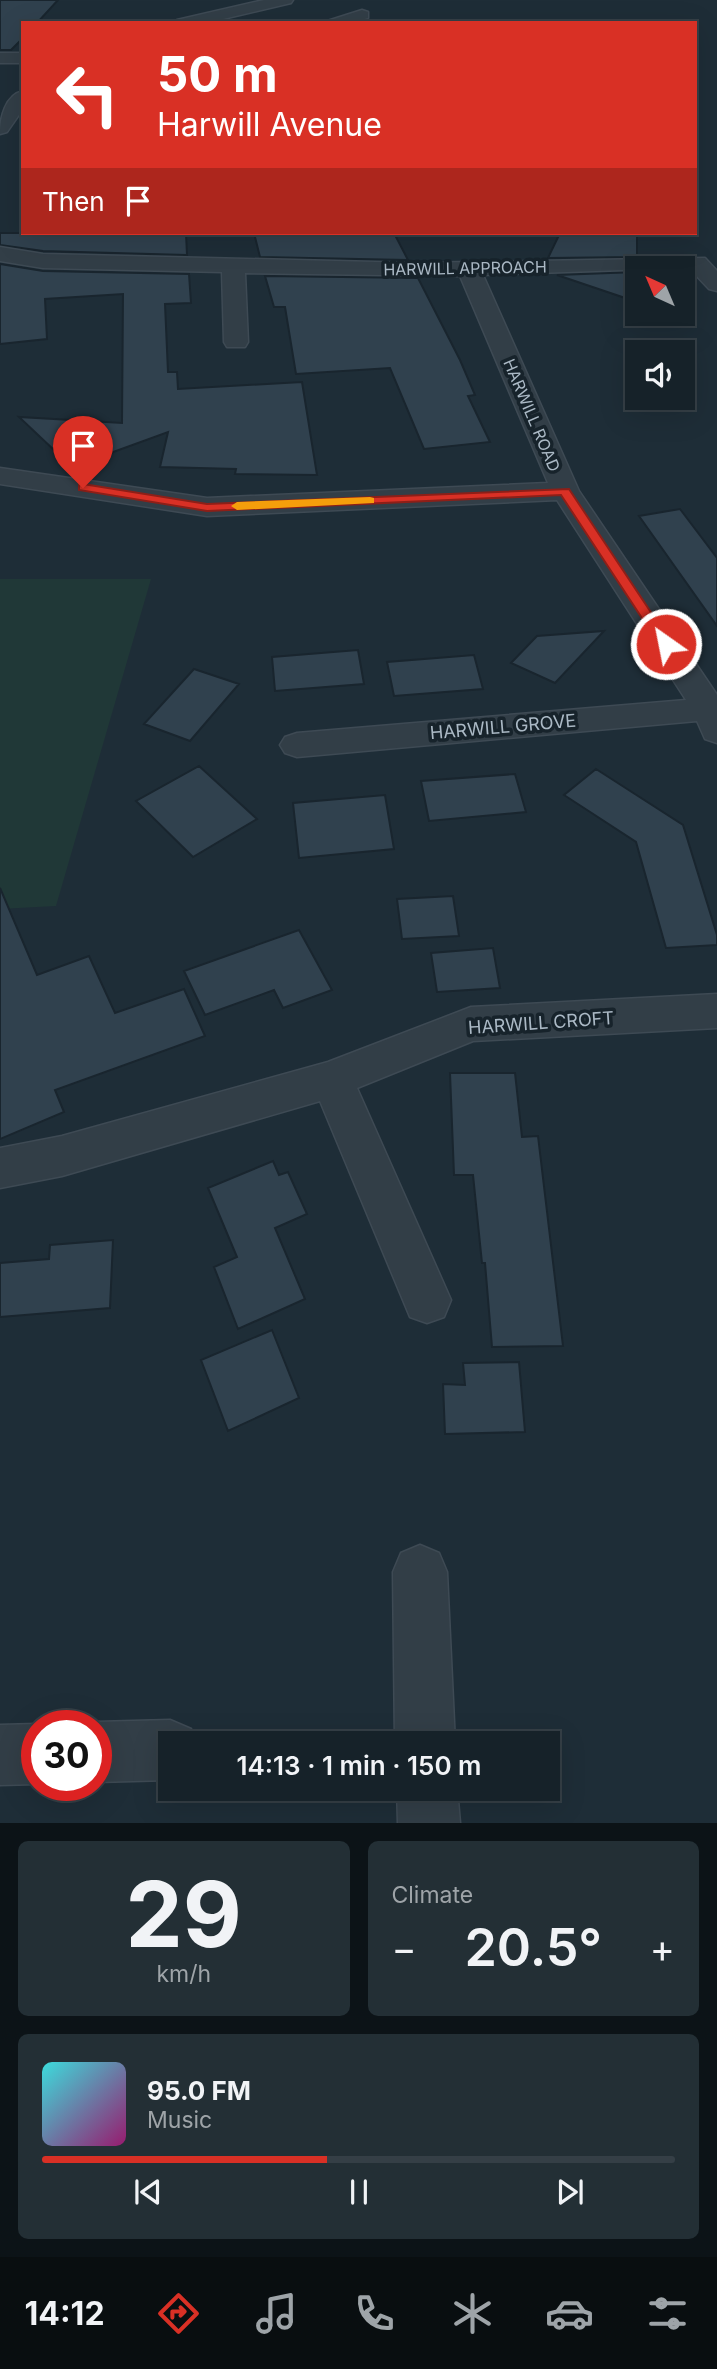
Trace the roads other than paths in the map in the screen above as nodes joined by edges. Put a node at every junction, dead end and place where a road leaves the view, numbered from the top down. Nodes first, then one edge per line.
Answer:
1 (285, 0) edge
2 (219, 14) junction
3 (362, 15) dead end
4 (191, 21) edge
5 (235, 21) edge
6 (337, 21) edge
7 (0, 58) edge
8 (21, 58) edge
9 (21, 99) edge
10 (0, 128) edge
11 (0, 254) edge
12 (233, 265) junction
13 (468, 270) junction
14 (717, 284) edge
15 (236, 342) dead end
16 (0, 476) edge
17 (565, 491) junction
18 (713, 720) edge
19 (297, 745) dead end
20 (717, 1011) edge
21 (332, 1079) junction
22 (0, 1168) edge
23 (427, 1300) dead end
24 (420, 1572) dead end
25 (425, 1731) edge
26 (158, 1750) edge
27 (112, 1752) edge
28 (21, 1754) edge
29 (0, 1755) edge
30 (428, 1801) edge
31 (429, 1823) edge

1 - 2 street
2 - 4 street
2 - 5 street
3 - 6 street
7 - 8 street
9 - 10 street
11 - 12 street, HARWILL APPROACH
12 - 13 street, HARWILL APPROACH
12 - 15 street
13 - 14 street, HARWILL APPROACH
13 - 17 street, HARWILL ROAD
16 - 17 street
17 - 18 street, HARWILL ROAD
18 - 19 street, HARWILL GROVE
20 - 21 street, HARWILL CROFT
21 - 22 street, HARWILL CROFT
21 - 23 street
24 - 25 street
26 - 27 street
28 - 29 street
30 - 31 street

